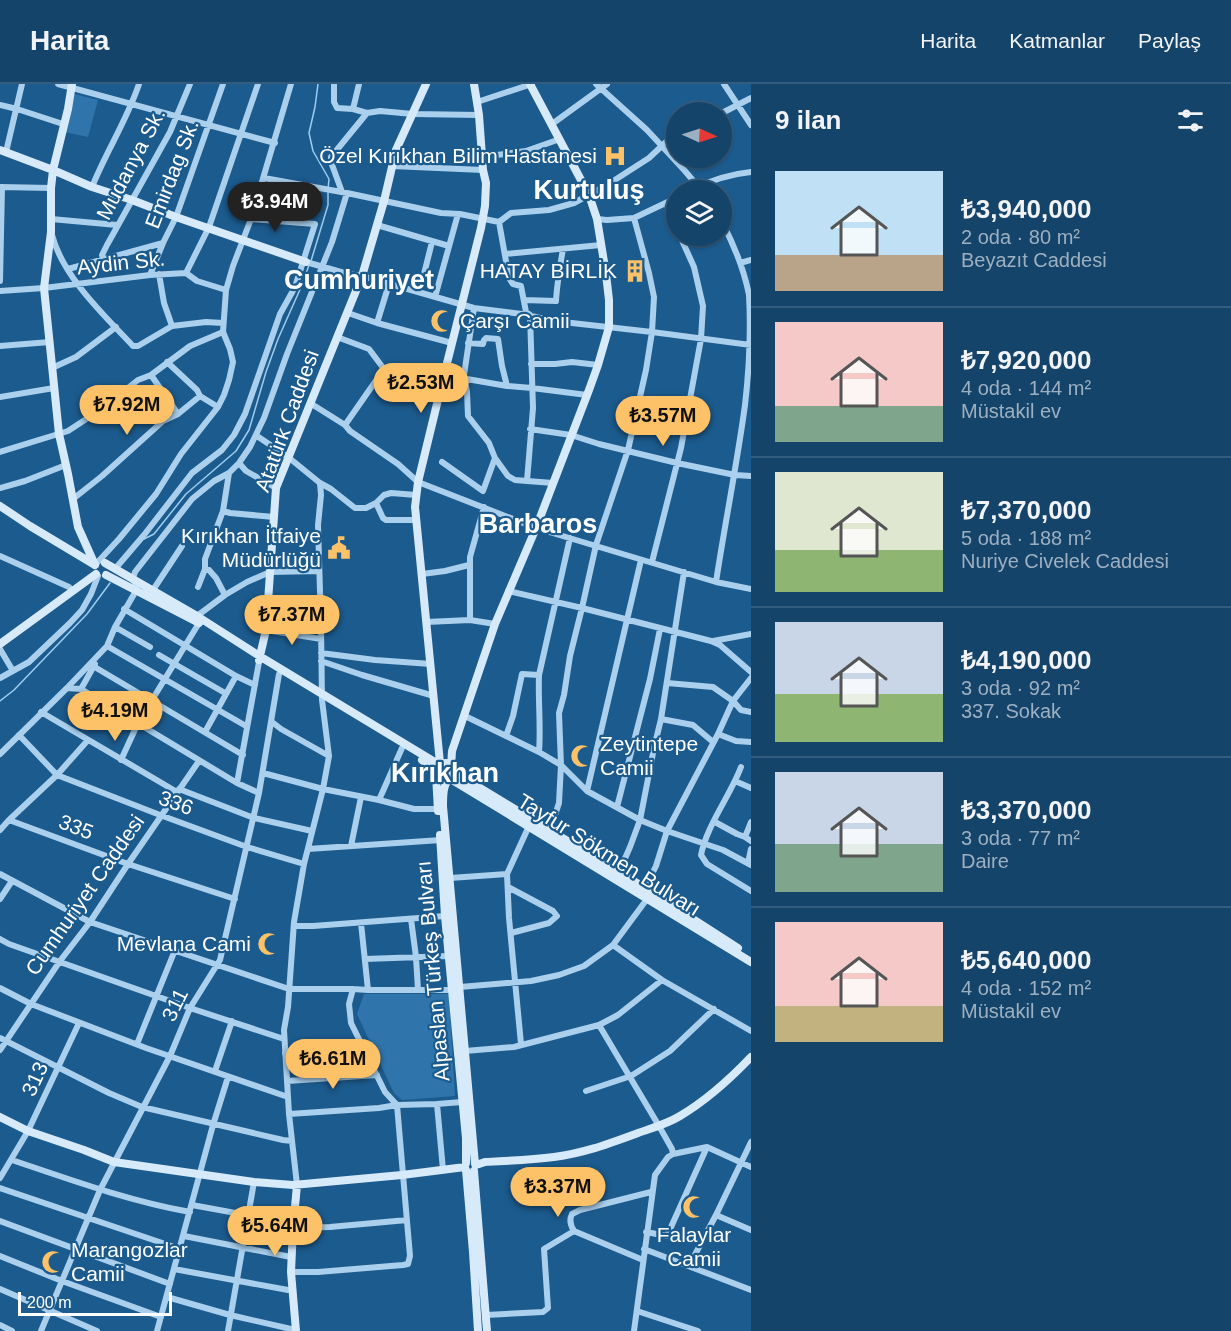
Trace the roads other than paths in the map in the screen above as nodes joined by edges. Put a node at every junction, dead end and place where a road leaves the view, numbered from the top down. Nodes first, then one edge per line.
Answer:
1 (22, 84) edge
2 (58, 84) edge
3 (139, 84) edge
4 (190, 84) edge
5 (223, 84) edge
6 (258, 84) edge
7 (291, 84) edge
8 (334, 84) edge
9 (359, 84) edge
10 (426, 84) edge
11 (474, 84) edge
12 (531, 84) edge
13 (724, 84) edge
14 (72, 86) edge
15 (601, 86) edge
16 (751, 98) edge
17 (477, 102) junction
18 (0, 105) edge
19 (132, 105) junction
20 (737, 106) junction
21 (732, 108) edge
22 (17, 109) junction
23 (353, 109) junction
24 (367, 112) junction
25 (413, 114) junction
26 (479, 115) junction
27 (177, 116) junction
28 (63, 124) junction
29 (552, 124) junction
30 (209, 125) junction
31 (751, 125) edge
32 (241, 134) junction
33 (560, 139) junction
34 (666, 142) edge
35 (275, 143) junction
36 (661, 146) junction
37 (3, 151) edge
38 (482, 157) junction
39 (392, 166) junction
40 (53, 170) junction
41 (483, 170) junction
42 (751, 172) edge
43 (264, 178) junction
44 (691, 180) edge
45 (720, 180) edge
46 (1, 187) edge
47 (92, 187) junction
48 (51, 188) junction
49 (342, 192) junction
50 (589, 195) junction
51 (132, 200) junction
52 (384, 201) junction
53 (666, 203) edge
54 (458, 214) junction
55 (176, 217) junction
56 (634, 218) junction
57 (51, 219) junction
58 (251, 219) junction
59 (483, 219) junction
60 (597, 219) junction
61 (499, 222) junction
62 (117, 225) junction
63 (377, 225) junction
64 (208, 227) junction
65 (51, 232) junction
66 (243, 239) junction
67 (432, 242) junction
68 (163, 243) junction
69 (601, 245) junction
70 (732, 245) edge
71 (449, 246) junction
72 (685, 246) edge
73 (563, 249) junction
74 (505, 254) junction
75 (103, 260) junction
76 (751, 260) edge
77 (308, 262) junction
78 (740, 263) junction
79 (322, 266) junction
80 (68, 269) junction
81 (186, 273) junction
82 (159, 274) junction
83 (150, 275) junction
84 (362, 276) junction
85 (423, 278) dead end
86 (0, 281) edge
87 (78, 284) junction
88 (389, 284) junction
89 (44, 288) junction
90 (226, 290) junction
91 (0, 291) edge
92 (435, 297) junction
93 (524, 300) junction
94 (462, 305) junction
95 (474, 308) junction
96 (348, 313) junction
97 (530, 315) junction
98 (223, 323) junction
99 (377, 323) junction
100 (172, 326) junction
101 (116, 327) junction
102 (609, 327) junction
103 (223, 332) junction
104 (652, 332) junction
105 (338, 337) junction
106 (701, 339) junction
107 (50, 342) junction
108 (452, 343) junction
109 (468, 344) junction
110 (751, 345) edge
111 (0, 346) edge
112 (167, 362) junction
113 (531, 364) junction
114 (598, 365) junction
115 (52, 368) junction
116 (384, 369) junction
117 (151, 375) junction
118 (444, 375) junction
119 (465, 379) junction
120 (507, 386) junction
121 (54, 388) junction
122 (532, 388) junction
123 (587, 395) junction
124 (200, 396) junction
125 (0, 397) edge
126 (439, 397) junction
127 (310, 403) junction
128 (218, 407) junction
129 (178, 414) junction
130 (345, 425) junction
131 (530, 429) junction
132 (59, 434) junction
133 (571, 435) junction
134 (256, 436) junction
135 (628, 450) junction
136 (0, 452) edge
137 (288, 457) junction
138 (495, 458) junction
139 (442, 462) dead end
140 (239, 463) junction
141 (677, 463) junction
142 (66, 465) junction
143 (229, 473) junction
144 (735, 475) junction
145 (751, 476) edge
146 (527, 481) junction
147 (418, 482) junction
148 (320, 483) junction
149 (552, 483) junction
150 (0, 488) edge
151 (276, 488) junction
152 (483, 491) junction
153 (416, 495) junction
154 (73, 499) junction
155 (376, 503) junction
156 (0, 506) edge
157 (481, 506) junction
158 (223, 511) junction
159 (0, 513) edge
160 (274, 517) junction
161 (416, 520) junction
162 (536, 528) junction
163 (570, 538) junction
164 (596, 545) junction
165 (182, 546) dead end
166 (0, 556) edge
167 (641, 560) junction
168 (652, 562) junction
169 (469, 565) junction
170 (115, 568) junction
171 (205, 569) junction
172 (98, 570) junction
173 (320, 571) junction
174 (270, 572) junction
175 (684, 572) junction
176 (422, 574) junction
177 (133, 578) junction
178 (716, 582) junction
179 (69, 587) junction
180 (198, 587) dead end
181 (137, 589) junction
182 (751, 589) edge
183 (153, 590) junction
184 (508, 591) junction
185 (225, 595) junction
186 (555, 602) junction
187 (582, 608) junction
188 (124, 609) junction
189 (198, 619) junction
190 (470, 620) junction
191 (626, 620) junction
192 (426, 622) junction
193 (495, 624) junction
194 (115, 627) junction
195 (660, 629) junction
196 (266, 630) junction
197 (674, 631) junction
198 (751, 634) edge
199 (0, 638) edge
200 (321, 639) junction
201 (711, 641) junction
202 (0, 644) edge
203 (184, 645) junction
204 (107, 646) junction
205 (150, 647) dead end
206 (0, 649) edge
207 (321, 653) junction
208 (159, 655) dead end
209 (260, 660) junction
210 (321, 661) junction
211 (174, 663) junction
212 (431, 664) junction
213 (93, 666) junction
214 (13, 671) junction
215 (751, 672) edge
216 (279, 674) junction
217 (539, 675) junction
218 (236, 676) junction
219 (0, 678) edge
220 (164, 678) junction
221 (751, 678) edge
222 (667, 683) junction
223 (255, 685) junction
224 (67, 688) junction
225 (81, 690) junction
226 (225, 693) junction
227 (434, 696) junction
228 (322, 697) junction
229 (151, 699) junction
230 (733, 701) junction
231 (218, 709) junction
232 (41, 712) junction
233 (751, 712) edge
234 (465, 716) junction
235 (662, 719) junction
236 (272, 722) junction
237 (138, 723) junction
238 (246, 726) junction
239 (205, 732) junction
240 (718, 734) junction
241 (19, 735) junction
242 (506, 736) junction
243 (88, 740) junction
244 (713, 742) junction
245 (751, 742) edge
246 (438, 744) junction
247 (402, 748) junction
248 (539, 752) junction
249 (0, 754) edge
250 (243, 755) junction
251 (424, 755) junction
252 (329, 756) junction
253 (121, 760) junction
254 (199, 761) junction
255 (561, 765) junction
256 (741, 767) dead end
257 (438, 768) junction
258 (263, 773) junction
259 (450, 773) junction
260 (57, 775) junction
261 (735, 781) junction
262 (237, 783) junction
263 (751, 788) edge
264 (323, 789) junction
265 (178, 791) junction
266 (587, 791) junction
267 (260, 793) junction
268 (361, 797) junction
269 (379, 800) junction
270 (617, 807) junction
271 (438, 808) junction
272 (160, 815) junction
273 (254, 818) junction
274 (9, 820) junction
275 (640, 820) junction
276 (715, 822) junction
277 (751, 822) edge
278 (529, 826) junction
279 (0, 830) edge
280 (550, 830) junction
281 (312, 831) junction
282 (668, 831) junction
283 (748, 839) edge
284 (441, 840) junction
285 (704, 844) junction
286 (351, 846) junction
287 (247, 847) junction
288 (308, 849) junction
289 (751, 849) edge
290 (128, 864) junction
291 (304, 864) junction
292 (750, 864) edge
293 (618, 872) junction
294 (0, 874) edge
295 (507, 874) junction
296 (450, 878) junction
297 (12, 881) junction
298 (508, 887) junction
299 (645, 888) junction
300 (751, 891) edge
301 (0, 899) edge
302 (235, 899) junction
303 (647, 899) junction
304 (445, 916) junction
305 (411, 919) junction
306 (90, 922) junction
307 (361, 923) junction
308 (294, 926) junction
309 (511, 933) junction
310 (0, 939) edge
311 (613, 945) junction
312 (175, 950) junction
313 (449, 956) junction
314 (751, 956) edge
315 (416, 957) junction
316 (365, 959) junction
317 (60, 961) junction
318 (751, 962) edge
319 (216, 966) junction
320 (662, 980) junction
321 (515, 983) junction
322 (0, 988) edge
323 (456, 988) junction
324 (289, 989) junction
325 (353, 989) junction
326 (368, 990) junction
327 (418, 990) junction
328 (157, 996) junction
329 (31, 1004) junction
330 (190, 1008) junction
331 (714, 1009) junction
332 (232, 1021) junction
333 (79, 1023) junction
334 (598, 1025) junction
335 (751, 1031) edge
336 (3, 1039) edge
337 (284, 1039) junction
338 (136, 1044) junction
339 (521, 1044) junction
340 (363, 1047) junction
341 (0, 1050) edge
342 (465, 1050) junction
343 (285, 1053) junction
344 (170, 1056) junction
345 (751, 1057) edge
346 (58, 1068) junction
347 (215, 1071) junction
348 (377, 1075) junction
349 (631, 1076) junction
350 (228, 1077) junction
351 (287, 1081) junction
352 (586, 1091) dead end
353 (288, 1097) junction
354 (462, 1102) junction
355 (438, 1104) junction
356 (397, 1105) junction
357 (142, 1107) junction
358 (289, 1114) junction
359 (0, 1117) edge
360 (213, 1125) junction
361 (659, 1126) junction
362 (28, 1131) junction
363 (292, 1141) junction
364 (751, 1142) edge
365 (707, 1147) junction
366 (673, 1154) junction
367 (12, 1160) junction
368 (114, 1162) junction
369 (741, 1163) junction
370 (470, 1167) junction
371 (751, 1167) edge
372 (443, 1170) junction
373 (201, 1175) junction
374 (402, 1175) junction
375 (0, 1178) edge
376 (254, 1182) junction
377 (295, 1185) junction
378 (0, 1188) edge
379 (100, 1190) junction
380 (651, 1192) junction
381 (191, 1209) junction
382 (716, 1215) junction
383 (248, 1216) junction
384 (88, 1218) junction
385 (407, 1220) junction
386 (0, 1221) edge
387 (291, 1226) junction
388 (751, 1230) edge
389 (574, 1231) junction
390 (646, 1232) junction
391 (183, 1236) junction
392 (242, 1248) junction
393 (76, 1249) junction
394 (180, 1249) junction
395 (644, 1249) junction
396 (0, 1256) edge
397 (290, 1257) junction
398 (643, 1260) junction
399 (689, 1266) junction
400 (174, 1269) junction
401 (291, 1272) junction
402 (62, 1281) junction
403 (236, 1282) junction
404 (170, 1284) junction
405 (0, 1289) edge
406 (288, 1290) junction
407 (751, 1290) edge
408 (167, 1297) junction
409 (50, 1311) junction
410 (636, 1311) junction
411 (486, 1315) junction
412 (230, 1316) junction
413 (161, 1317) junction
414 (0, 1326) edge
415 (293, 1330) edge
416 (12, 1331) edge
417 (41, 1331) edge
418 (97, 1331) edge
419 (157, 1331) edge
420 (228, 1331) edge
421 (478, 1331) edge
422 (487, 1331) edge
423 (634, 1331) edge
424 (699, 1331) edge

1 - 22 street
2 - 14 street
3 - 19 street
4 - 27 street, Mudanya Sk.
5 - 30 street, Emirdag Sk.
6 - 32 street, Aydin Sk.
7 - 35 street
8 - 23 street
9 - 23 street
10 - 25 street, Atatürk Caddesi
11 - 17 street, Alpaslan Türkeş Bulvarı
12 - 17 street
12 - 29 street, Alpaslan Türkeş Bulvarı
13 - 20 street
14 - 19 street
14 - 28 street
15 - 29 street
15 - 36 street
16 - 20 street
17 - 26 street, Alpaslan Türkeş Bulvarı
18 - 22 street
19 - 27 street
19 - 47 street
20 - 21 street
20 - 31 street
22 - 28 street
22 - 37 street
23 - 24 street
24 - 25 street
24 - 49 street
25 - 26 street
25 - 39 street, Atatürk Caddesi
26 - 38 street, Alpaslan Türkeş Bulvarı
27 - 30 street
27 - 51 street, Mudanya Sk.
28 - 40 street
29 - 33 street, Alpaslan Türkeş Bulvarı
30 - 32 street
30 - 55 street, Emirdag Sk.
32 - 35 street
32 - 64 street, Aydin Sk.
33 - 38 street
33 - 50 street, Alpaslan Türkeş Bulvarı
34 - 36 street
35 - 43 street
36 - 44 street
36 - 50 street
37 - 40 street
38 - 41 street, Alpaslan Türkeş Bulvarı
39 - 41 street
39 - 52 street, Atatürk Caddesi
40 - 47 street
40 - 48 street
41 - 59 street, Alpaslan Türkeş Bulvarı
42 - 45 street
43 - 49 street
43 - 58 street
46 - 48 street
46 - 86 street
47 - 51 street
48 - 57 street
49 - 52 street
49 - 79 street
50 - 60 street, Alpaslan Türkeş Bulvarı
50 - 61 street
51 - 55 street
51 - 62 street, Mudanya Sk.
52 - 54 street
52 - 63 street, Atatürk Caddesi
53 - 56 street
54 - 59 street
54 - 71 street
55 - 64 street
55 - 68 street, Emirdag Sk.
56 - 60 street
56 - 104 street
57 - 62 street
57 - 65 street
58 - 66 street
58 - 77 street
59 - 61 street
59 - 94 street, Alpaslan Türkeş Bulvarı
60 - 69 street, Alpaslan Türkeş Bulvarı
61 - 74 street
62 - 75 street, Mudanya Sk.
63 - 67 street
63 - 84 street, Atatürk Caddesi
64 - 66 street
64 - 81 street, Aydin Sk.
65 - 80 street
65 - 89 street
66 - 77 street
66 - 90 street
67 - 71 street
67 - 85 street
68 - 75 street
68 - 83 street, Emirdag Sk.
69 - 73 street
69 - 102 street, Alpaslan Türkeş Bulvarı
70 - 78 street
71 - 92 street
72 - 106 street
73 - 74 street
73 - 93 street
74 - 93 street
75 - 80 street
76 - 78 street
77 - 79 street
77 - 170 street
78 - 110 street
79 - 84 street
79 - 134 street
80 - 87 street
81 - 82 street, Aydin Sk.
81 - 90 street
82 - 83 street, Aydin Sk.
82 - 100 street
83 - 87 street, Aydin Sk.
84 - 88 street
84 - 96 street, Atatürk Caddesi
87 - 89 street, Aydin Sk.
87 - 101 street
88 - 92 street
88 - 99 street
89 - 91 street, Aydin Sk.
89 - 107 street
90 - 98 street
92 - 94 street
93 - 97 street
94 - 95 street
94 - 108 street, Alpaslan Türkeş Bulvarı
95 - 97 street
95 - 109 street
96 - 99 street
96 - 105 street, Atatürk Caddesi
97 - 102 street
97 - 113 street
98 - 100 street
98 - 103 street
99 - 108 street
100 - 101 street
101 - 115 street
102 - 104 street
102 - 114 street, Alpaslan Türkeş Bulvarı
103 - 112 street
103 - 128 street
104 - 106 street
104 - 135 street
105 - 116 street
105 - 127 street, Atatürk Caddesi
106 - 110 street
106 - 141 street
107 - 111 street
107 - 115 street
108 - 118 street, Alpaslan Türkeş Bulvarı
109 - 119 street
109 - 120 street
110 - 144 street
112 - 117 street
112 - 124 street
113 - 114 street
113 - 122 street
114 - 123 street, Alpaslan Türkeş Bulvarı
115 - 121 street
116 - 126 street
116 - 130 street
117 - 129 street
117 - 132 street
118 - 119 street
118 - 126 street, Alpaslan Türkeş Bulvarı
119 - 120 street
119 - 138 street
120 - 122 street
121 - 125 street
121 - 132 street
122 - 123 street
122 - 131 street
123 - 133 street, Alpaslan Türkeş Bulvarı
124 - 128 street
124 - 129 street
126 - 147 street, Alpaslan Türkeş Bulvarı
127 - 130 street
127 - 137 street, Atatürk Caddesi
128 - 172 street
129 - 154 street
130 - 147 street
131 - 133 street
131 - 146 street
132 - 136 street
132 - 142 street
133 - 135 street
133 - 149 street, Alpaslan Türkeş Bulvarı
134 - 137 street
134 - 140 street
135 - 141 street
135 - 164 street
137 - 148 street
137 - 151 street, Atatürk Caddesi
138 - 146 street
138 - 152 street
139 - 152 street
140 - 143 street
140 - 151 street
141 - 144 street
141 - 168 street
142 - 150 street
142 - 154 street
143 - 158 street
143 - 177 street
144 - 145 street
144 - 178 street
146 - 149 street
147 - 153 street, Alpaslan Türkeş Bulvarı
147 - 157 street
148 - 155 street
148 - 173 street
149 - 162 street, Alpaslan Türkeş Bulvarı
151 - 160 street, Atatürk Caddesi
152 - 157 street
153 - 155 street
153 - 161 street, Alpaslan Türkeş Bulvarı
154 - 172 street
155 - 161 street
156 - 172 street
157 - 162 street
157 - 169 street
158 - 160 street
158 - 171 street
159 - 172 street
160 - 174 street, Atatürk Caddesi
161 - 176 street, Alpaslan Türkeş Bulvarı
162 - 163 street
162 - 184 street, Alpaslan Türkeş Bulvarı
163 - 164 street
163 - 186 street
164 - 167 street
164 - 187 street
165 - 183 street
166 - 179 street
167 - 168 street
167 - 191 street
168 - 175 street
169 - 176 street
169 - 190 street
170 - 172 street
170 - 177 street
171 - 180 street
171 - 185 street
172 - 179 street
172 - 181 street
172 - 202 street
172 - 214 street
173 - 174 street
173 - 200 street
174 - 185 street
174 - 196 street, Atatürk Caddesi
175 - 178 street
175 - 197 street
176 - 192 street, Alpaslan Türkeş Bulvarı
177 - 181 street
177 - 183 street
178 - 182 street
179 - 199 street
181 - 188 street
181 - 189 street
183 - 189 street
184 - 186 street
184 - 193 street, Alpaslan Türkeş Bulvarı
185 - 189 street
186 - 187 street
186 - 217 street
187 - 191 street
187 - 255 street
188 - 194 street
188 - 203 street
189 - 203 street
189 - 209 street
190 - 192 street
190 - 193 street
191 - 195 street
191 - 266 street
192 - 212 street, Alpaslan Türkeş Bulvarı
193 - 234 street, Alpaslan Türkeş Bulvarı
194 - 204 street
194 - 205 street
195 - 197 street
195 - 270 street
196 - 200 street
196 - 209 street, Atatürk Caddesi
197 - 201 street
197 - 222 street
198 - 201 street
200 - 207 street
201 - 215 street
203 - 211 street
203 - 218 street
204 - 213 street
204 - 220 street
204 - 224 street
206 - 214 street
207 - 210 street
207 - 212 street
208 - 211 street
209 - 216 street
209 - 223 street, Atatürk Caddesi
209 - 228 street
210 - 227 street
210 - 228 street
211 - 220 street
211 - 226 street
212 - 227 street, Alpaslan Türkeş Bulvarı
213 - 225 street
213 - 229 street
214 - 219 street
216 - 228 street
216 - 236 street, 311
217 - 242 street
217 - 248 street
218 - 223 street
218 - 226 street
220 - 229 street
220 - 231 street
221 - 230 street
222 - 230 street
222 - 235 street
223 - 238 street, Atatürk Caddesi
224 - 225 street
224 - 232 street
225 - 237 street
226 - 231 street
227 - 246 street, Alpaslan Türkeş Bulvarı
228 - 247 street
228 - 251 street
228 - 252 street
229 - 237 street
229 - 239 street
230 - 233 street
230 - 240 street
231 - 238 street
231 - 239 street
232 - 241 street
232 - 243 street
234 - 242 street
234 - 259 street, Alpaslan Türkeş Bulvarı
235 - 244 street
235 - 275 street
236 - 252 street
236 - 258 street, 311
237 - 253 street
237 - 254 street
238 - 250 street, Atatürk Caddesi
239 - 250 street
240 - 244 street
240 - 245 street
241 - 249 street
241 - 260 street, 336
242 - 248 street
243 - 253 street
243 - 260 street
244 - 282 street
246 - 251 street
246 - 257 street, Alpaslan Türkeş Bulvarı
247 - 257 street
247 - 269 street
248 - 255 street
250 - 262 street, Atatürk Caddesi
251 - 257 street
252 - 264 street
253 - 265 street
254 - 262 street
254 - 265 street, Cumhuriyet Caddesi
255 - 266 street
255 - 280 street
256 - 261 street
257 - 259 street
257 - 259 street
257 - 271 street, Alpaslan Türkeş Bulvarı
258 - 264 street
258 - 267 street, 311
259 - 278 street, Tayfur Sökmen Bulvarı
259 - 280 street, Tayfur Sökmen Bulvarı
259 - 296 street, Alpaslan Türkeş Bulvarı
260 - 272 street, 336
260 - 274 street
261 - 263 street
261 - 276 street
262 - 267 street
264 - 268 street
264 - 281 street
265 - 272 street, Cumhuriyet Caddesi
265 - 273 street
266 - 270 street
267 - 273 street, 311
268 - 269 street
268 - 286 street
269 - 271 street
270 - 275 street
271 - 284 street, Alpaslan Türkeş Bulvarı
272 - 287 street, 336
272 - 290 street, Cumhuriyet Caddesi
273 - 281 street
273 - 287 street, 311
274 - 279 street
274 - 290 street, 335
275 - 282 street
275 - 293 street
276 - 283 street
276 - 285 street
277 - 283 street
278 - 295 street
278 - 303 street, Tayfur Sökmen Bulvarı
280 - 293 street, Tayfur Sökmen Bulvarı
281 - 288 street
282 - 285 street
282 - 299 street
284 - 286 street
284 - 304 street, Alpaslan Türkeş Bulvarı
285 - 292 street
285 - 300 street
286 - 288 street
287 - 291 street, 336
287 - 302 street, 311
288 - 291 street
289 - 292 street
290 - 302 street, 335
290 - 306 street, Cumhuriyet Caddesi
291 - 308 street
293 - 299 street, Tayfur Sökmen Bulvarı
294 - 297 street
295 - 296 street
295 - 298 street
296 - 323 street, Alpaslan Türkeş Bulvarı
297 - 301 street
297 - 306 street
298 - 309 street
298 - 309 street
299 - 314 street, Tayfur Sökmen Bulvarı
302 - 319 street, 311
303 - 311 street
303 - 318 street, Tayfur Sökmen Bulvarı
304 - 305 street
304 - 313 street, Alpaslan Türkeş Bulvarı
305 - 307 street
305 - 315 street
306 - 312 street
306 - 317 street, Cumhuriyet Caddesi
307 - 308 street
307 - 316 street
308 - 324 street
309 - 321 street
310 - 317 street
311 - 320 street
311 - 321 street
312 - 319 street
312 - 328 street
313 - 315 street
313 - 323 street, Alpaslan Türkeş Bulvarı
315 - 316 street
315 - 327 street
316 - 326 street
317 - 328 street
317 - 329 street, Cumhuriyet Caddesi
319 - 324 street
319 - 330 street, 311
320 - 331 street
320 - 334 street
321 - 323 street
321 - 339 street
322 - 329 street
323 - 327 street
323 - 342 street, Alpaslan Türkeş Bulvarı
323 - 354 street, Alpaslan Türkeş Bulvarı
324 - 325 street
324 - 337 street
325 - 326 street
325 - 340 street
326 - 327 street
328 - 330 street
328 - 338 street
329 - 333 street
329 - 336 street, Cumhuriyet Caddesi
330 - 332 street
330 - 344 street, 311
331 - 335 street
331 - 349 street
332 - 337 street
332 - 347 street
333 - 338 street
333 - 346 street, 313
334 - 339 street
334 - 349 street
336 - 341 street, Cumhuriyet Caddesi
336 - 346 street
337 - 343 street
338 - 344 street
339 - 342 street
340 - 343 street
340 - 348 street
342 - 370 street, Alpaslan Türkeş Bulvarı
343 - 351 street
344 - 347 street
344 - 357 street, 311
345 - 361 street
346 - 357 street
346 - 362 street, 313
347 - 350 street
348 - 351 street
348 - 356 street
349 - 352 street
349 - 361 street
350 - 353 street
350 - 360 street
351 - 353 street
353 - 358 street
354 - 355 street
354 - 370 street, Alpaslan Türkeş Bulvarı
355 - 356 street
355 - 372 street
356 - 358 street
356 - 374 street
357 - 360 street
357 - 368 street, 311
358 - 363 street
359 - 362 street
360 - 363 street
360 - 373 street
361 - 366 street
361 - 370 street
362 - 367 street, 313
362 - 368 street
363 - 377 street
364 - 369 street
365 - 366 street
365 - 369 street
365 - 390 street
366 - 380 street
367 - 375 street, 313
367 - 379 street
368 - 373 street
368 - 379 street, 311
369 - 371 street
369 - 382 street
370 - 372 street
370 - 411 street, Alpaslan Türkeş Bulvarı
370 - 421 street, Alpaslan Türkeş Bulvarı
372 - 374 street
373 - 376 street
373 - 381 street
374 - 377 street
374 - 385 street
376 - 377 street
376 - 383 street
377 - 387 street
378 - 384 street
379 - 381 street
379 - 384 street, 311
380 - 389 street
380 - 390 street
381 - 383 street
381 - 391 street
382 - 388 street
382 - 399 street
383 - 387 street
383 - 392 street
384 - 393 street, 311
384 - 394 street
385 - 387 street
385 - 401 street
386 - 393 street
387 - 397 street
389 - 398 street
389 - 411 street
390 - 395 street
391 - 392 street
391 - 394 street
392 - 397 street
392 - 403 street
393 - 402 street, 311
393 - 404 street
394 - 400 street
395 - 398 street
395 - 399 street
396 - 402 street
397 - 401 street
397 - 406 street
398 - 410 street
399 - 407 street
400 - 403 street
400 - 404 street
401 - 415 street
402 - 409 street, 311
402 - 413 street
403 - 406 street
403 - 412 street
404 - 408 street
405 - 409 street
406 - 415 street
408 - 412 street
408 - 413 street
409 - 417 street, 311
409 - 418 street
410 - 423 street
410 - 424 street
411 - 422 street, Alpaslan Türkeş Bulvarı
412 - 415 street
412 - 420 street
413 - 419 street
414 - 416 street

